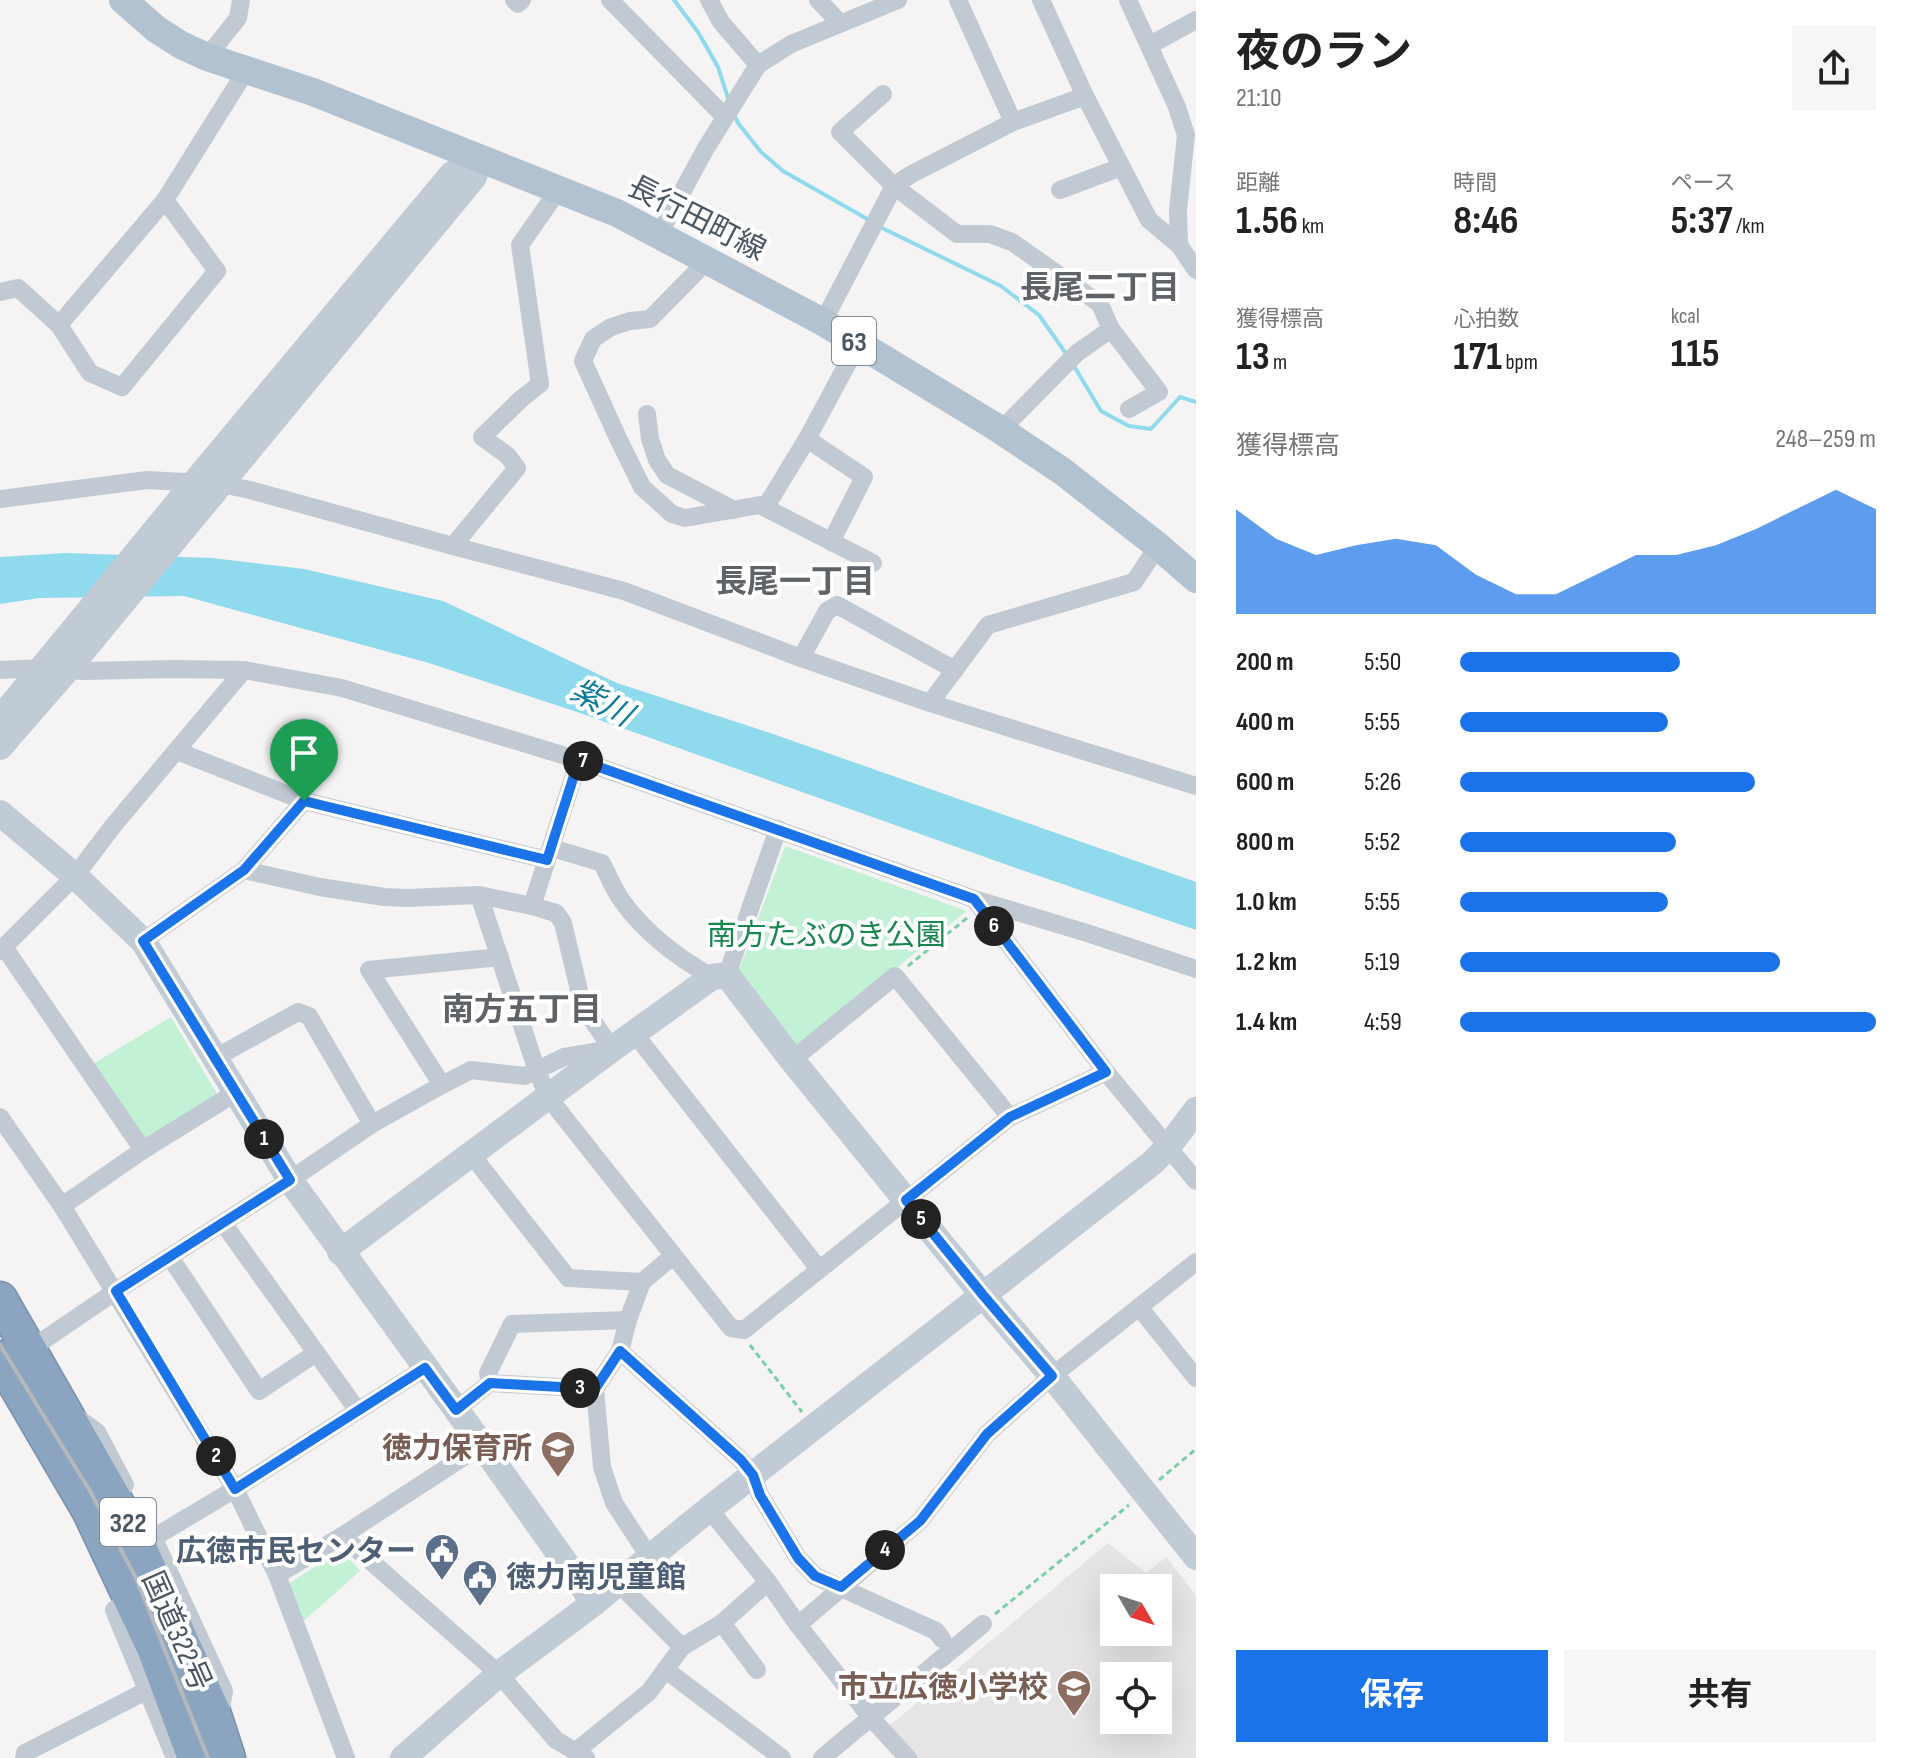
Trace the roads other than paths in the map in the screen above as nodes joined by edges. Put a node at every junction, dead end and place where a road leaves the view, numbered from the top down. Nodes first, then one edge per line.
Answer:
1 (123, 0) edge
2 (241, 0) edge
3 (514, 0) edge
4 (522, 0) edge
5 (610, 0) edge
6 (709, 0) edge
7 (818, 0) edge
8 (898, 0) edge
9 (958, 0) edge
10 (1041, 0) edge
11 (1128, 0) edge
12 (1196, 20) edge
13 (840, 23) junction
14 (1150, 45) junction
15 (207, 57) junction
16 (758, 65) junction
17 (247, 69) junction
18 (883, 94) dead end
19 (1085, 96) junction
20 (725, 117) junction
21 (1013, 122) junction
22 (1191, 140) edge
23 (479, 159) junction
24 (1121, 167) junction
25 (894, 186) junction
26 (559, 189) junction
27 (1060, 190) dead end
28 (165, 200) junction
29 (659, 234) junction
30 (1179, 245) junction
31 (708, 260) junction
32 (1196, 270) edge
33 (0, 292) edge
34 (823, 322) junction
35 (59, 325) junction
36 (1111, 329) junction
37 (858, 344) junction
38 (1129, 409) dead end
39 (647, 414) dead end
40 (1001, 430) junction
41 (807, 439) junction
42 (202, 490) junction
43 (0, 499) edge
44 (765, 508) junction
45 (734, 510) junction
46 (831, 542) junction
47 (453, 546) junction
48 (1158, 546) junction
49 (873, 563) dead end
50 (1194, 572) edge
51 (801, 658) junction
52 (55, 669) junction
53 (0, 670) edge
54 (244, 670) junction
55 (955, 670) junction
56 (930, 703) junction
57 (0, 719) edge
58 (0, 747) edge
59 (177, 751) junction
60 (579, 760) junction
61 (1196, 786) edge
62 (304, 801) junction
63 (0, 813) edge
64 (778, 829) junction
65 (549, 854) junction
66 (244, 870) junction
67 (75, 876) junction
68 (479, 895) junction
69 (977, 903) junction
70 (532, 906) junction
71 (143, 941) junction
72 (2, 949) edge
73 (500, 957) junction
74 (1196, 969) edge
75 (720, 976) junction
76 (634, 1033) junction
77 (612, 1049) junction
78 (215, 1058) junction
79 (792, 1060) junction
80 (537, 1071) junction
81 (1106, 1072) junction
82 (442, 1085) junction
83 (235, 1093) junction
84 (548, 1097) junction
85 (1196, 1110) edge
86 (0, 1117) edge
87 (1010, 1117) junction
88 (372, 1124) junction
89 (1168, 1147) junction
90 (143, 1150) junction
91 (471, 1154) junction
92 (290, 1180) junction
93 (1196, 1181) edge
94 (906, 1200) junction
95 (62, 1206) junction
96 (223, 1223) junction
97 (340, 1252) junction
98 (673, 1256) junction
99 (170, 1257) junction
100 (1196, 1262) edge
101 (819, 1269) junction
102 (642, 1282) junction
103 (116, 1291) junction
104 (983, 1295) junction
105 (0, 1299) edge
106 (1139, 1307) junction
107 (628, 1320) junction
108 (620, 1351) junction
109 (316, 1353) junction
110 (7, 1356) edge
111 (425, 1368) junction
112 (1052, 1376) junction
113 (1196, 1378) edge
114 (490, 1383) junction
115 (595, 1389) junction
116 (456, 1410) junction
117 (358, 1411) junction
118 (65, 1412) junction
119 (482, 1445) junction
120 (753, 1475) junction
121 (235, 1489) junction
122 (709, 1509) junction
123 (342, 1536) junction
124 (153, 1538) junction
125 (1196, 1557) edge
126 (650, 1558) junction
127 (277, 1575) junction
128 (768, 1582) junction
129 (618, 1583) junction
130 (841, 1587) junction
131 (131, 1599) junction
132 (594, 1603) junction
133 (722, 1623) junction
134 (983, 1624) road end
135 (798, 1625) junction
136 (942, 1639) dead end
137 (682, 1647) junction
138 (666, 1670) junction
139 (757, 1670) dead end
140 (499, 1674) junction
141 (148, 1690) junction
142 (213, 1712) junction
143 (871, 1718) junction
144 (581, 1755) edge
145 (24, 1758) edge
146 (175, 1758) edge
147 (195, 1758) edge
148 (228, 1758) edge
149 (346, 1758) edge
150 (403, 1758) edge
151 (782, 1758) edge
152 (822, 1758) edge
153 (908, 1758) edge

1 - 15 main road, 長行田町線 / 63
2 - 15 street
3 - 4 street
5 - 20 street
6 - 16 street
7 - 13 street
8 - 13 street
9 - 21 street
10 - 19 street
11 - 14 street
12 - 14 street
13 - 16 street
14 - 22 street
15 - 17 main road, 長行田町線 / 63
16 - 20 street
17 - 23 main road, 長行田町線 / 63
17 - 28 street
18 - 25 street
19 - 21 street
19 - 24 street
20 - 29 street
21 - 25 street
22 - 30 street
23 - 26 main road, 長行田町線 / 63
23 - 42 street
24 - 27 street
24 - 30 street
25 - 34 street
25 - 36 street
26 - 29 main road, 長行田町線 / 63
26 - 47 street
28 - 35 street
28 - 35 street
29 - 31 main road, 長行田町線 / 63
30 - 32 street
31 - 34 main road, 長行田町線 / 63
31 - 45 street
33 - 35 street
34 - 37 main road, 長行田町線 / 63
36 - 38 street
36 - 40 street
37 - 40 main road, 長行田町線 / 63
37 - 41 street
39 - 45 street
40 - 48 main road, 長行田町線 / 63
41 - 44 street
41 - 46 street
42 - 43 street
42 - 47 street
42 - 52 street
44 - 45 street
44 - 46 street
46 - 49 street
47 - 51 street
48 - 50 main road, 長行田町線 / 63
48 - 55 street
51 - 55 street
51 - 56 street
52 - 53 street
52 - 54 street
52 - 57 street
52 - 58 street
54 - 59 street
54 - 60 street
55 - 56 street
56 - 61 street
59 - 62 street
59 - 67 street
60 - 64 street
60 - 65 street
62 - 65 street
62 - 66 street
63 - 67 street
64 - 69 street
64 - 75 street
65 - 70 street
65 - 75 street
66 - 68 street
66 - 71 street
67 - 71 street
67 - 72 street
68 - 70 street
68 - 73 street
69 - 74 street
69 - 81 street
70 - 77 street
71 - 78 street
72 - 90 street
73 - 80 street
73 - 82 street
75 - 76 street
75 - 79 street
76 - 77 street
76 - 101 street
77 - 80 street
77 - 84 street
78 - 83 street
78 - 88 street
79 - 87 street
79 - 94 street
80 - 82 street
80 - 84 street
81 - 87 street
81 - 89 street
82 - 88 street
83 - 90 street
83 - 92 street
84 - 91 street
84 - 98 street
85 - 89 street
86 - 95 street
87 - 94 street
88 - 92 street
89 - 93 street
89 - 104 street
90 - 95 street
91 - 97 street
91 - 102 street
92 - 96 street
92 - 97 street
94 - 101 street
94 - 104 street
95 - 103 street
96 - 99 street
96 - 109 street
97 - 111 street
98 - 101 street
98 - 102 street
99 - 103 street
99 - 109 street
100 - 106 street
102 - 107 street
103 - 110 street
103 - 121 street
104 - 112 street
104 - 120 street
105 - 110 highway, 国道322号 / 322
106 - 112 street
106 - 113 street
107 - 108 street
107 - 114 street
108 - 115 street
108 - 120 street
109 - 117 street
110 - 118 highway, 国道322号 / 322
110 - 131 highway, 国道322号 / 322
111 - 116 street
111 - 117 street
112 - 125 street
112 - 130 street
114 - 115 street
114 - 116 street
115 - 126 street
116 - 119 street
117 - 121 street
118 - 124 street
118 - 142 highway, 国道322号 / 322
119 - 123 street
119 - 132 street
120 - 122 street
120 - 130 street
121 - 124 street
121 - 127 street
122 - 126 street
122 - 128 street
123 - 127 street
123 - 140 street
124 - 142 street
126 - 129 street
127 - 149 street
128 - 133 street
128 - 135 street
129 - 132 street
129 - 137 street
130 - 135 street
130 - 136 street
131 - 141 street
131 - 147 highway, 国道322号 / 322
132 - 140 street
133 - 137 street
133 - 139 street
134 - 143 street
135 - 143 street
137 - 138 street
138 - 144 street
138 - 151 street
140 - 144 street
140 - 150 street
141 - 145 street
141 - 146 street
142 - 148 highway, 国道322号 / 322
143 - 152 street
143 - 153 street

